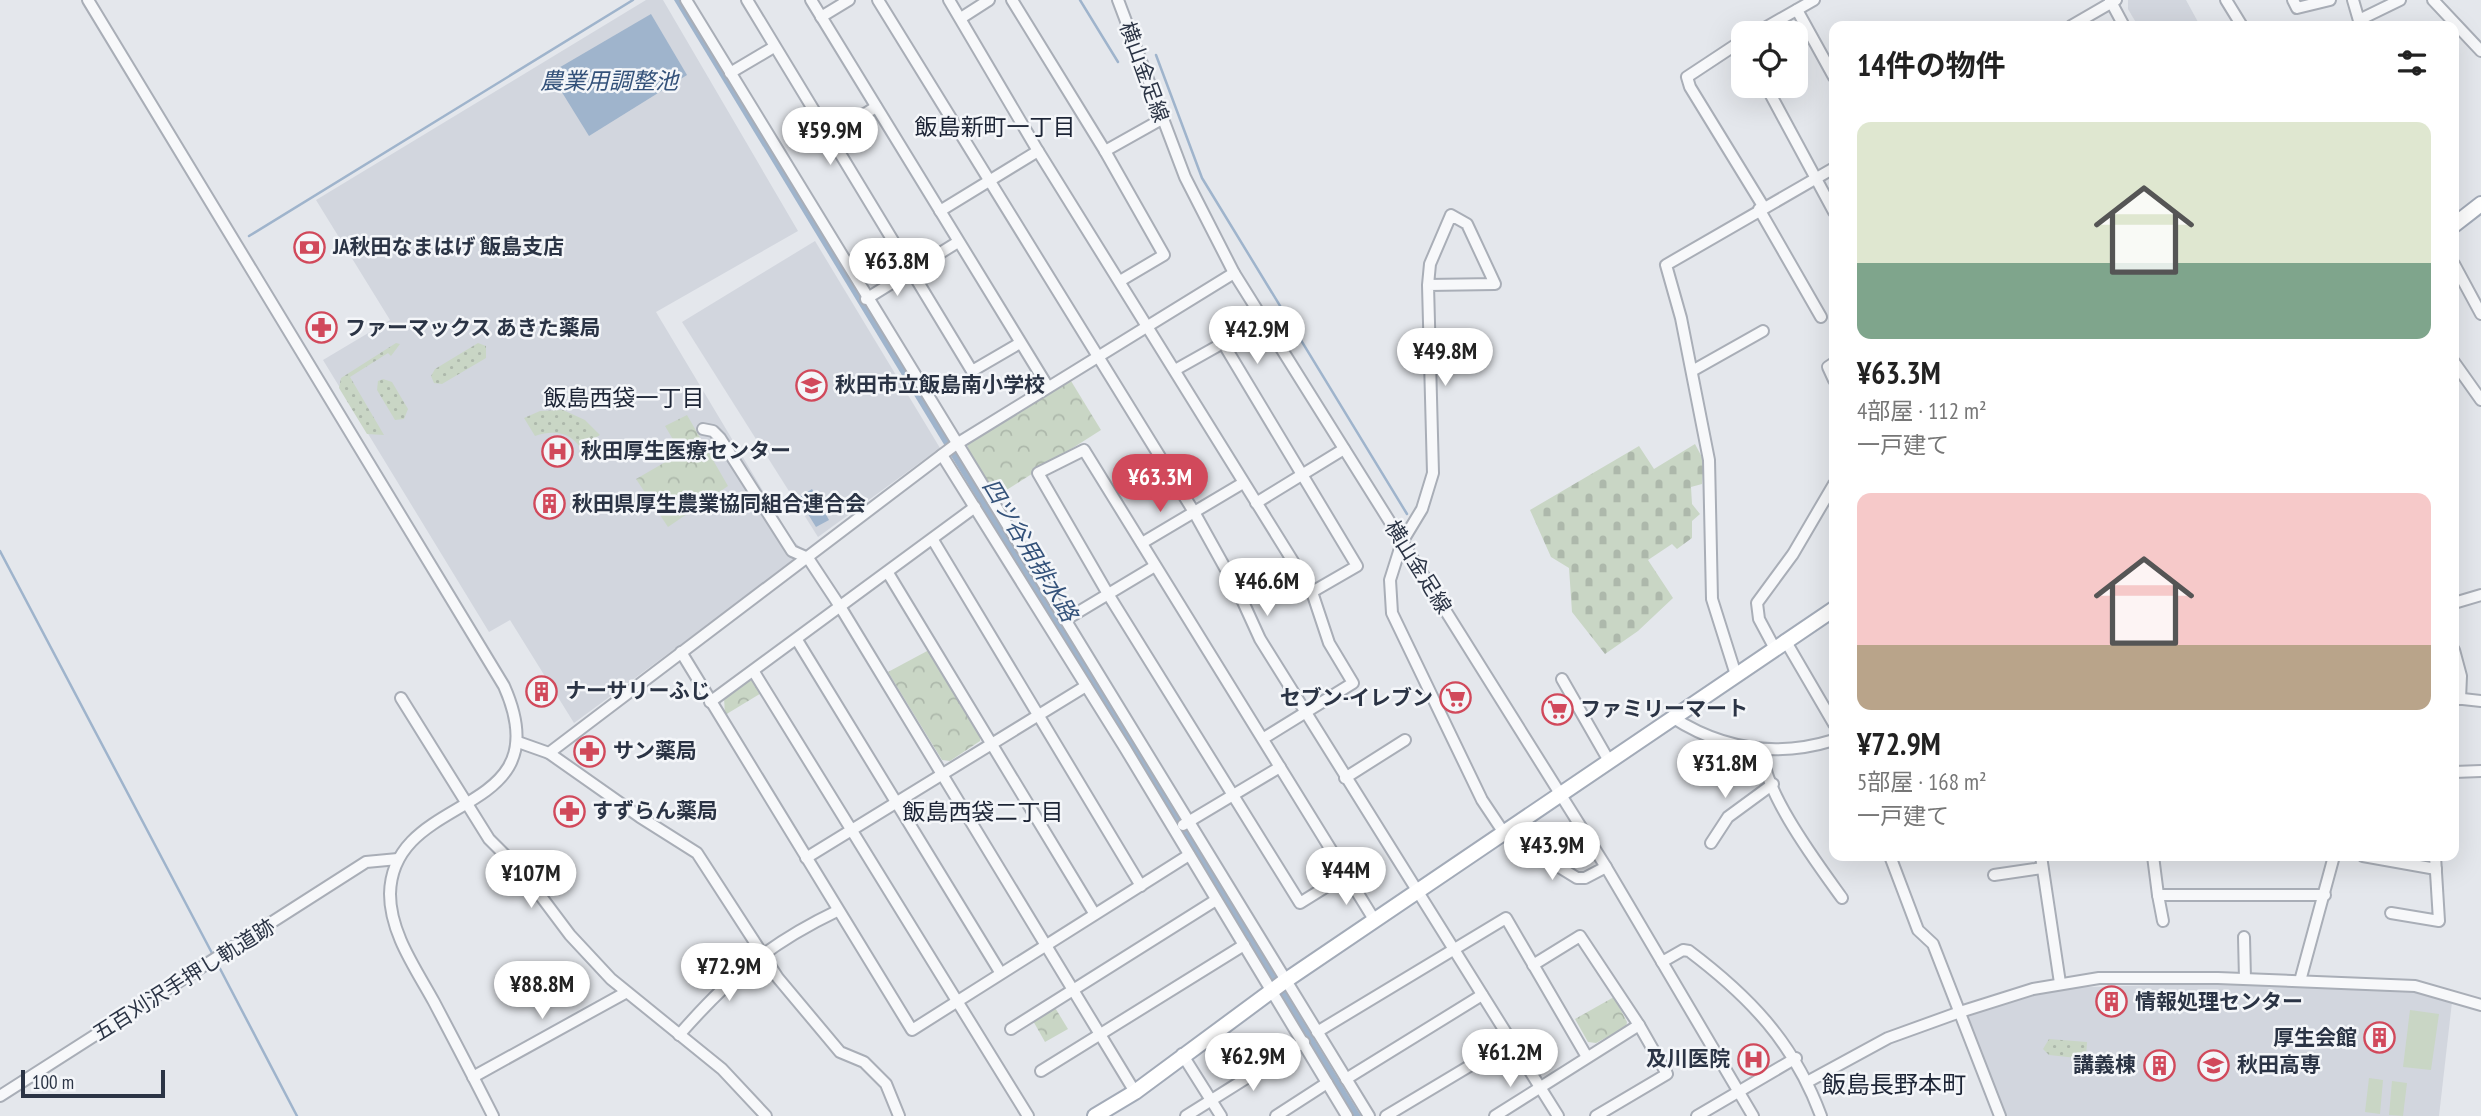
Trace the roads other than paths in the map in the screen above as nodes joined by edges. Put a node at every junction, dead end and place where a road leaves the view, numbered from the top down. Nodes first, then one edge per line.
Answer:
1 (88, 0) edge
2 (686, 0) edge
3 (747, 0) edge
4 (811, 0) edge
5 (849, 0) edge
6 (878, 0) edge
7 (949, 0) edge
8 (989, 0) edge
9 (1012, 0) edge
10 (1118, 0) edge
11 (1814, 0) edge
12 (2226, 0) edge
13 (2292, 0) edge
14 (2330, 0) edge
15 (2353, 0) edge
16 (2400, 0) edge
17 (2433, 0) edge
18 (2112, 1) edge
19 (1797, 10) junction
20 (821, 17) junction
21 (961, 18) junction
22 (1777, 21) edge
23 (2079, 21) edge
24 (2122, 21) edge
25 (2239, 21) edge
26 (2359, 21) edge
27 (2363, 21) edge
28 (2453, 21) edge
29 (2459, 28) edge
30 (774, 47) junction
31 (1731, 50) edge
32 (2481, 51) edge
33 (1829, 68) edge
34 (730, 73) junction
35 (1772, 98) edge
36 (876, 107) junction
37 (1162, 119) junction
38 (829, 136) junction
39 (1038, 151) junction
40 (1105, 151) junction
41 (1829, 171) edge
42 (1816, 179) junction
43 (990, 182) junction
44 (1829, 203) edge
45 (2481, 204) edge
46 (1761, 207) junction
47 (940, 211) junction
48 (2459, 221) edge
49 (958, 242) junction
50 (912, 270) junction
51 (1234, 273) junction
52 (2459, 273) edge
53 (1120, 281) junction
54 (1428, 285) junction
55 (866, 299) junction
56 (2481, 314) edge
57 (1821, 317) dead end
58 (1148, 326) junction
59 (1763, 331) dead end
60 (1020, 343) junction
61 (1097, 358) junction
62 (2459, 369) edge
63 (1175, 370) junction
64 (1692, 372) junction
65 (1048, 387) junction
66 (2481, 400) edge
67 (703, 429) dead end
68 (949, 449) junction
69 (1344, 449) junction
70 (1302, 474) junction
71 (1243, 483) junction
72 (1829, 493) edge
73 (1256, 503) junction
74 (975, 507) junction
75 (1194, 512) junction
76 (933, 540) junction
77 (1402, 542) junction
78 (1142, 543) junction
79 (808, 558) junction
80 (1155, 566) junction
81 (888, 573) junction
82 (1312, 592) junction
83 (1108, 594) junction
84 (2481, 595) edge
85 (2459, 602) edge
86 (841, 608) junction
87 (1829, 611) edge
88 (1065, 620) junction
89 (797, 640) junction
90 (1779, 643) junction
91 (681, 652) junction
92 (2459, 669) edge
93 (754, 672) junction
94 (1736, 675) junction
95 (1562, 679) dead end
96 (1086, 686) junction
97 (2459, 688) edge
98 (401, 698) dead end
99 (2459, 699) edge
100 (2481, 701) edge
101 (710, 702) junction
102 (1306, 714) junction
103 (1038, 717) junction
104 (1672, 717) junction
105 (1829, 717) edge
106 (1264, 738) junction
107 (1405, 740) dead end
108 (1829, 741) edge
109 (518, 742) junction
110 (992, 744) junction
111 (1763, 749) junction
112 (549, 753) junction
113 (1609, 761) junction
114 (1280, 767) junction
115 (2481, 771) edge
116 (2459, 772) edge
117 (943, 774) junction
118 (1345, 778) junction
119 (1773, 784) junction
120 (1232, 795) junction
121 (1560, 796) junction
122 (896, 802) junction
123 (465, 804) junction
124 (1183, 826) junction
125 (850, 830) junction
126 (1504, 833) junction
127 (1711, 843) dead end
128 (1189, 855) junction
129 (398, 859) junction
130 (806, 859) junction
131 (1892, 861) edge
132 (2041, 861) edge
133 (2154, 861) edge
134 (2333, 861) edge
135 (2391, 861) edge
136 (2435, 861) edge
137 (1606, 867) junction
138 (2042, 869) junction
139 (2436, 869) junction
140 (1345, 875) junction
141 (1994, 875) dead end
142 (1141, 886) junction
143 (1417, 893) junction
144 (2158, 895) junction
145 (2325, 895) junction
146 (1842, 898) dead end
147 (1216, 900) junction
148 (836, 911) junction
149 (1094, 913) junction
150 (2391, 913) dead end
151 (1374, 921) junction
152 (2163, 921) dead end
153 (2244, 937) dead end
154 (1047, 943) junction
155 (1244, 945) junction
156 (1452, 949) junction
157 (763, 955) junction
158 (1662, 962) junction
159 (1533, 965) junction
160 (1000, 972) junction
161 (2245, 979) junction
162 (2300, 981) junction
163 (2060, 983) junction
164 (1279, 986) junction
165 (1075, 990) junction
166 (625, 993) junction
167 (1482, 995) junction
168 (957, 999) junction
169 (2481, 1005) edge
170 (1960, 1012) junction
171 (1639, 1025) junction
172 (1011, 1029) dead end
173 (1317, 1032) junction
174 (679, 1035) junction
175 (1102, 1035) junction
176 (1513, 1040) junction
177 (1304, 1042) junction
178 (1182, 1054) junction
179 (1587, 1057) junction
180 (1796, 1058) junction
181 (1041, 1071) dead end
182 (473, 1077) junction
183 (1346, 1079) junction
184 (1808, 1081) junction
185 (1328, 1083) junction
186 (1541, 1088) junction
187 (1135, 1092) junction
188 (1739, 1094) junction
189 (0, 1096) edge
190 (1211, 1101) junction
191 (493, 1116) edge
192 (766, 1116) edge
193 (899, 1116) edge
194 (1028, 1116) edge
195 (1096, 1116) edge
196 (1186, 1116) edge
197 (1221, 1116) edge
198 (1276, 1116) edge
199 (1347, 1116) edge
200 (1369, 1116) edge
201 (1386, 1116) edge
202 (1496, 1116) edge
203 (1558, 1116) edge
204 (1597, 1116) edge
205 (1697, 1116) edge
206 (1753, 1116) edge
207 (1821, 1116) edge
208 (2000, 1116) edge

1 - 109 street
2 - 34 street
3 - 30 street
4 - 20 street
5 - 20 street
6 - 43 street
7 - 21 street
8 - 21 street
9 - 40 street
10 - 37 street, 横山金足線
11 - 19 street
12 - 25 street
13 - 14 street
15 - 26 street
16 - 27 street
17 - 28 street
18 - 23 street
18 - 24 street
19 - 22 street
19 - 33 street
20 - 36 street
21 - 39 street
29 - 32 street
30 - 34 street
30 - 38 street
31 - 46 street
34 - 55 street
35 - 42 street
36 - 38 street
36 - 47 street
37 - 40 street
37 - 51 street, 横山金足線
38 - 50 street
39 - 43 street
39 - 53 street
40 - 53 street
41 - 42 street
42 - 44 street
42 - 46 street
43 - 47 street
43 - 61 street
45 - 48 main road
46 - 57 street
46 - 64 street
47 - 49 street
49 - 50 street
49 - 60 street
50 - 55 street
50 - 60 street
51 - 58 street
51 - 69 street, 横山金足線
52 - 56 street
53 - 58 street
54 - 54 street
54 - 77 street
55 - 68 street
58 - 61 street
58 - 63 street
59 - 64 street
60 - 65 street
61 - 65 street
61 - 75 street
62 - 66 street
63 - 70 street
63 - 71 street
64 - 94 street
65 - 68 street
67 - 79 street
68 - 74 street
68 - 79 street
68 - 88 street
69 - 70 street
69 - 77 street, 横山金足線
70 - 73 street
70 - 82 street
71 - 73 street
71 - 75 street
72 - 90 street
73 - 82 street
74 - 76 street
74 - 96 street
75 - 78 street
75 - 102 street
76 - 81 street
76 - 103 street
77 - 121 street, 横山金足線
77 - 126 street
78 - 80 street
78 - 83 street
79 - 86 street
79 - 91 street
80 - 83 street
80 - 106 street
81 - 86 street
81 - 110 street
82 - 102 street
83 - 88 street
83 - 120 street
84 - 85 street
86 - 89 street
86 - 117 street
87 - 90 main road
88 - 124 street
89 - 93 street
89 - 122 street
90 - 94 main road
90 - 105 street
91 - 101 street
91 - 112 street
92 - 97 street
93 - 101 street
93 - 125 street
94 - 104 main road
95 - 113 street
96 - 103 street
96 - 124 street
98 - 123 street
99 - 100 street
101 - 130 street
102 - 106 street
102 - 118 street
103 - 110 street
103 - 142 street
104 - 111 street
104 - 113 main road
106 - 114 street
107 - 118 street
108 - 111 street
109 - 112 street
109 - 123 street
110 - 117 street
110 - 149 street
111 - 119 street
112 - 157 street
113 - 121 main road
114 - 120 street
114 - 140 street
115 - 116 street
117 - 122 street
117 - 154 street
118 - 143 street
119 - 127 street
119 - 146 street
120 - 124 street
120 - 140 street
121 - 126 main road
121 - 137 street, 横山金足線
122 - 125 street
122 - 160 street
123 - 129 street
123 - 166 street
124 - 128 street
124 - 164 street
125 - 130 street
125 - 168 street
126 - 137 street
126 - 143 main road
128 - 142 street
128 - 147 street
129 - 182 street
129 - 189 street, 五百刈沢手押し軌道跡
130 - 148 street
131 - 170 street
132 - 138 street
133 - 144 street
134 - 145 street
135 - 139 street
136 - 139 street
137 - 158 street, 横山金足線
138 - 141 street
138 - 163 street
139 - 150 street
140 - 151 street
142 - 149 street
143 - 151 main road
143 - 156 street
144 - 145 street
144 - 152 street
145 - 162 street
147 - 155 street
147 - 165 street
148 - 157 street
148 - 168 street
149 - 154 street
151 - 164 main road
153 - 161 street
154 - 160 street
154 - 165 street
155 - 164 street
155 - 175 street
156 - 159 street
156 - 167 street
156 - 173 street
157 - 174 street
157 - 193 street
158 - 180 street
158 - 188 street, 横山金足線
159 - 171 street
159 - 179 street
160 - 168 street
161 - 162 street
161 - 163 street
162 - 169 street
163 - 170 street
164 - 173 street
164 - 177 street
164 - 178 main road
165 - 172 street
165 - 175 street
166 - 174 street
166 - 182 street
167 - 176 street
167 - 183 street
168 - 194 street
170 - 184 street
170 - 208 street
171 - 179 street
171 - 204 street
173 - 183 street
174 - 192 street
175 - 181 street
175 - 187 street
176 - 186 street
176 - 201 street
177 - 185 street
177 - 190 street
178 - 187 main road
178 - 190 street
179 - 186 street
180 - 184 street
180 - 188 street
182 - 191 street
183 - 200 street
184 - 207 street
185 - 198 street
185 - 199 street
186 - 202 street
186 - 203 street
187 - 195 main road
188 - 205 street
188 - 206 street, 横山金足線
190 - 196 street
190 - 197 street

